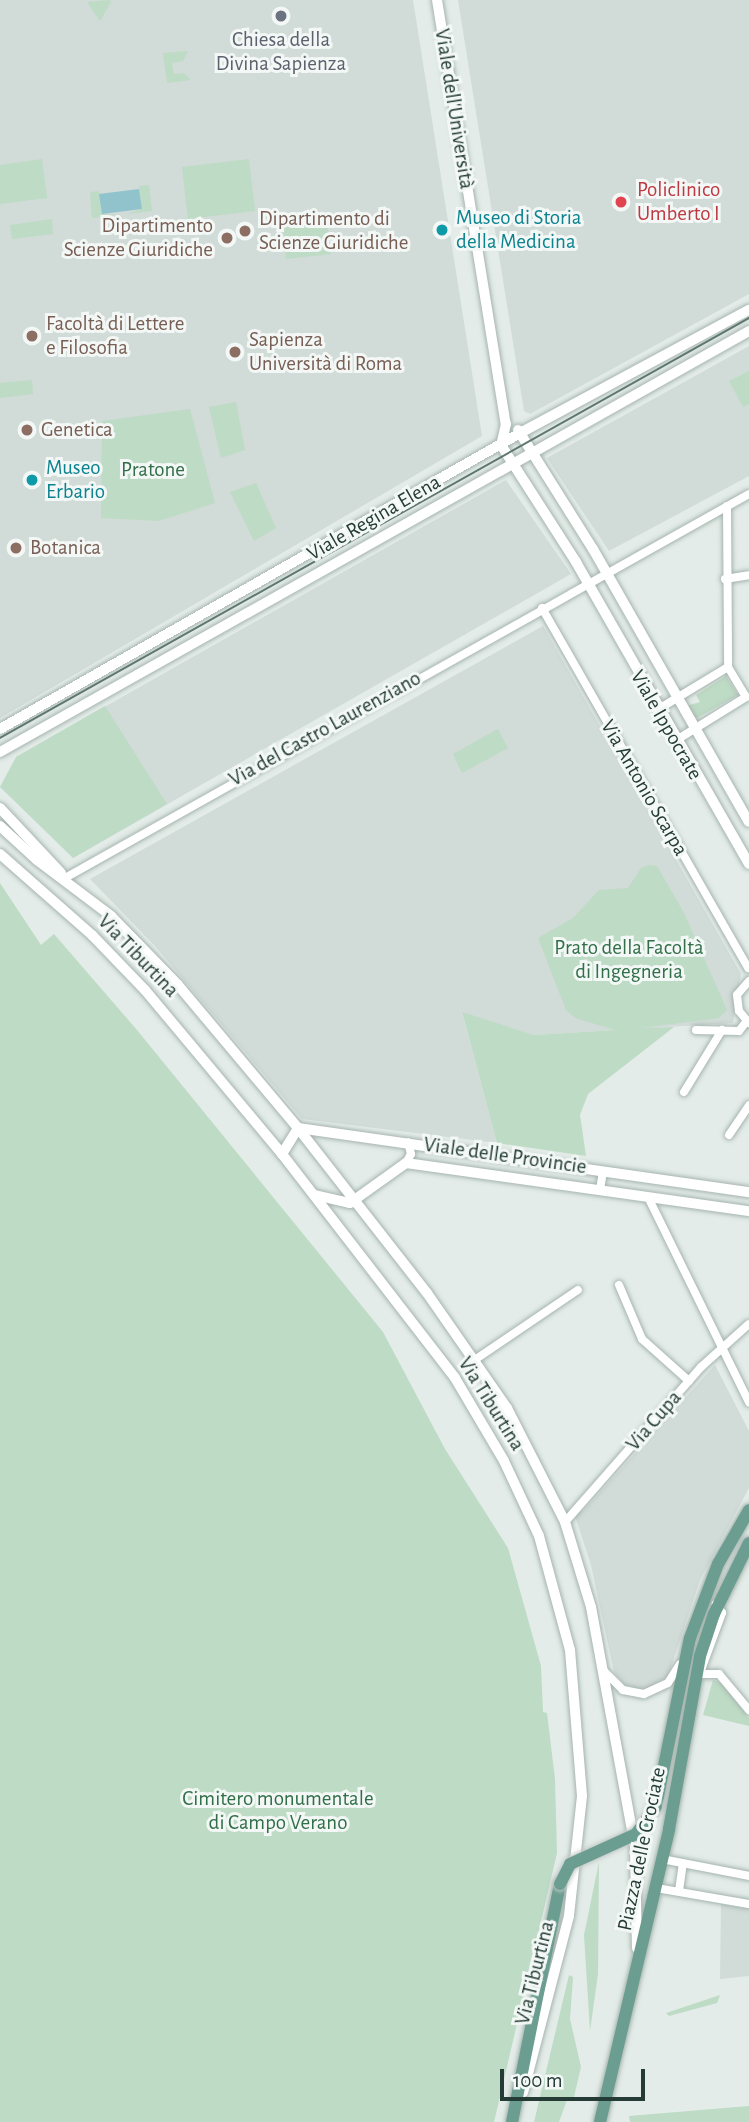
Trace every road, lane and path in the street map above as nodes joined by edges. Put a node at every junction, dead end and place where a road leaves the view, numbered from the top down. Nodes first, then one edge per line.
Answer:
1 (437, 0) edge
2 (749, 310) edge
3 (749, 331) edge
4 (506, 425) junction
5 (522, 432) junction
6 (501, 445) junction
7 (532, 452) junction
8 (510, 464) junction
9 (749, 494) edge
10 (727, 506) junction
11 (606, 572) junction
12 (749, 575) edge
13 (725, 579) junction
14 (587, 584) junction
15 (542, 608) junction
16 (729, 667) junction
17 (748, 697) edge
18 (676, 699) junction
19 (657, 710) junction
20 (0, 729) edge
21 (693, 729) junction
22 (675, 741) junction
23 (4, 750) edge
24 (0, 808) edge
25 (749, 822) edge
26 (0, 826) edge
27 (0, 854) edge
28 (749, 864) edge
29 (65, 878) junction
30 (748, 968) edge
31 (749, 981) edge
32 (748, 1022) edge
33 (696, 1030) dead end
34 (722, 1030) junction
35 (684, 1092) dead end
36 (749, 1105) edge
37 (298, 1128) junction
38 (729, 1135) dead end
39 (408, 1142) junction
40 (282, 1154) junction
41 (406, 1163) junction
42 (603, 1171) junction
43 (600, 1190) junction
44 (749, 1192) edge
45 (313, 1195) junction
46 (648, 1197) junction
47 (355, 1201) junction
48 (749, 1212) edge
49 (619, 1285) dead end
50 (578, 1290) dead end
51 (749, 1324) edge
52 (722, 1348) junction
53 (476, 1359) junction
54 (689, 1381) junction
55 (749, 1402) edge
56 (749, 1510) edge
57 (565, 1522) junction
58 (749, 1543) edge
59 (703, 1599) junction
60 (719, 1605) junction
61 (690, 1639) junction
62 (602, 1669) junction
63 (697, 1676) junction
64 (749, 1710) edge
65 (667, 1860) dead end
66 (683, 1863) junction
67 (749, 1876) edge
68 (662, 1889) dead end
69 (678, 1891) junction
70 (749, 1904) edge
71 (636, 1959) junction
72 (514, 2122) edge
73 (600, 2122) edge

1 - 4 main road, Viale dell'Università
2 - 5 main road, Viale Regina Elena
3 - 7 main road, Viale Regina Elena
4 - 5 main road
4 - 6 main road, Viale dell'Università
5 - 6 main road, Viale Regina Elena
5 - 7 main road
6 - 8 main road
6 - 20 main road, Viale Regina Elena
7 - 8 main road, Viale Regina Elena
7 - 11 main road, Viale Ippocrate
8 - 14 main road
8 - 23 main road, Viale Regina Elena
9 - 10 street, Via del Castro Laurenziano
10 - 11 street, Via del Castro Laurenziano
10 - 13 street
11 - 14 street, Via del Castro Laurenziano
11 - 18 main road, Viale Ippocrate
12 - 13 street
13 - 16 street
14 - 15 street, Via del Castro Laurenziano
14 - 19 main road, Viale Ippocrate
15 - 29 street, Via del Castro Laurenziano
15 - 30 street, Via Antonio Scarpa
16 - 17 street
16 - 18 street
17 - 21 street
18 - 19 street
18 - 21 main road, Viale Ippocrate
19 - 22 main road, Viale Ippocrate
21 - 22 street
21 - 25 main road, Viale Ippocrate
22 - 28 main road, Viale Ippocrate
24 - 29 main road, Via Tiburtina
26 - 29 main road, Via Tiburtina
27 - 40 main road, Via Tiburtina
29 - 37 main road, Via Tiburtina
31 - 32 street
32 - 34 street
33 - 34 street
34 - 35 street
36 - 38 street
37 - 39 main road, Viale delle Provincie
37 - 40 main road
37 - 47 main road, Via Tiburtina
39 - 41 street
39 - 42 main road, Viale delle Provincie
40 - 45 main road, Via Tiburtina
41 - 43 main road, Viale delle Provincie
41 - 47 main road
42 - 43 street, Viale delle Provincie
42 - 44 main road, Viale delle Provincie
43 - 46 main road, Viale delle Provincie
45 - 47 main road
45 - 72 main road, Via Tiburtina
46 - 48 main road, Viale delle Provincie
46 - 52 street
47 - 53 main road, Via Tiburtina
49 - 54 street
50 - 53 street
51 - 52 street, Via Cupa
52 - 54 street, Via Cupa
52 - 55 street
53 - 57 main road, Via Tiburtina
54 - 57 street, Via Cupa
56 - 59 main road
57 - 62 main road, Via Tiburtina
58 - 60 main road, Piazza delle Crociate
59 - 60 street
59 - 61 main road
60 - 63 main road, Piazza delle Crociate
61 - 62 street
61 - 72 main road, Via Tiburtina, bridge
62 - 71 main road, Via Tiburtina
63 - 64 street
63 - 71 main road, Piazza delle Crociate
65 - 66 street
66 - 67 street
66 - 69 street
68 - 69 street
69 - 70 street
71 - 73 main road, Via Tiburtina

